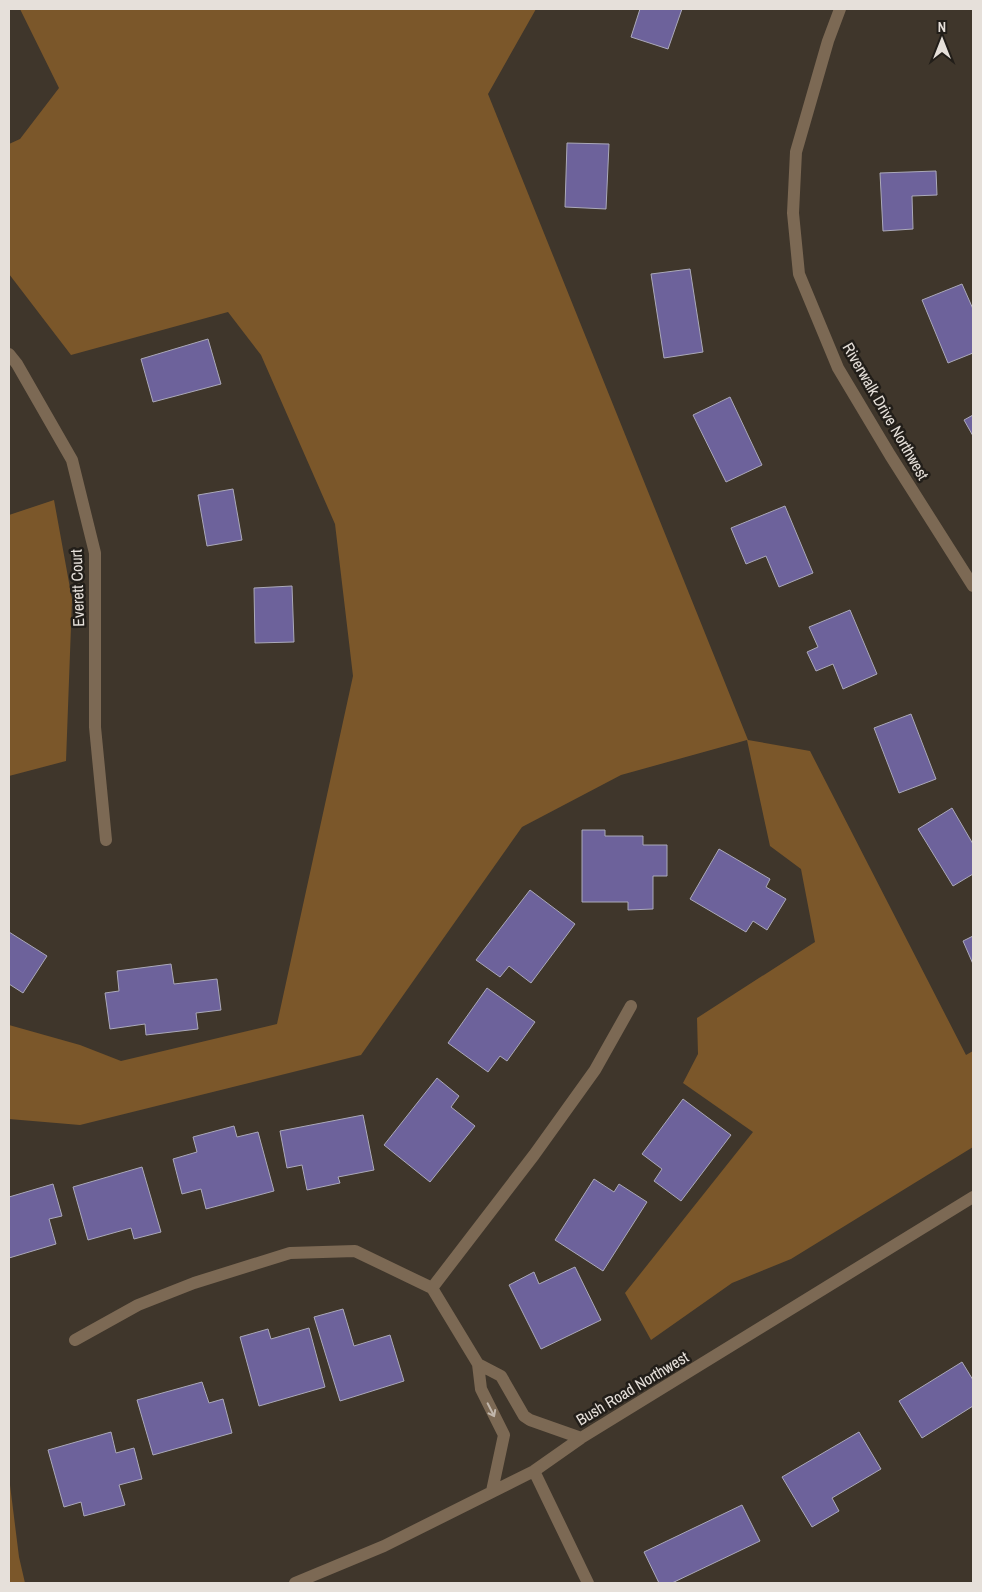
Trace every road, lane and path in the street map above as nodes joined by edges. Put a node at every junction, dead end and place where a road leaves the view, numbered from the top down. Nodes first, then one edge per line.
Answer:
1 (840, 9) edge
2 (9, 354) edge
3 (972, 579) edge
4 (106, 840) dead end
5 (631, 1006) dead end
6 (973, 1197) edge
7 (432, 1288) junction
8 (75, 1340) dead end
9 (478, 1364) junction
10 (581, 1438) junction
11 (534, 1470) junction
12 (492, 1491) junction
13 (296, 1583) edge
14 (588, 1583) edge

1 - 3 street, Riverwalk Drive Northwest
2 - 4 street, Everett Court
5 - 7 street
6 - 10 street, Bush Road Northwest
7 - 8 street
7 - 9 street
9 - 10 street
9 -> 12 street
10 - 11 street, Bush Road Northwest
11 - 12 street, Bush Road Northwest
11 - 14 street
12 - 13 street, Bush Road Northwest

